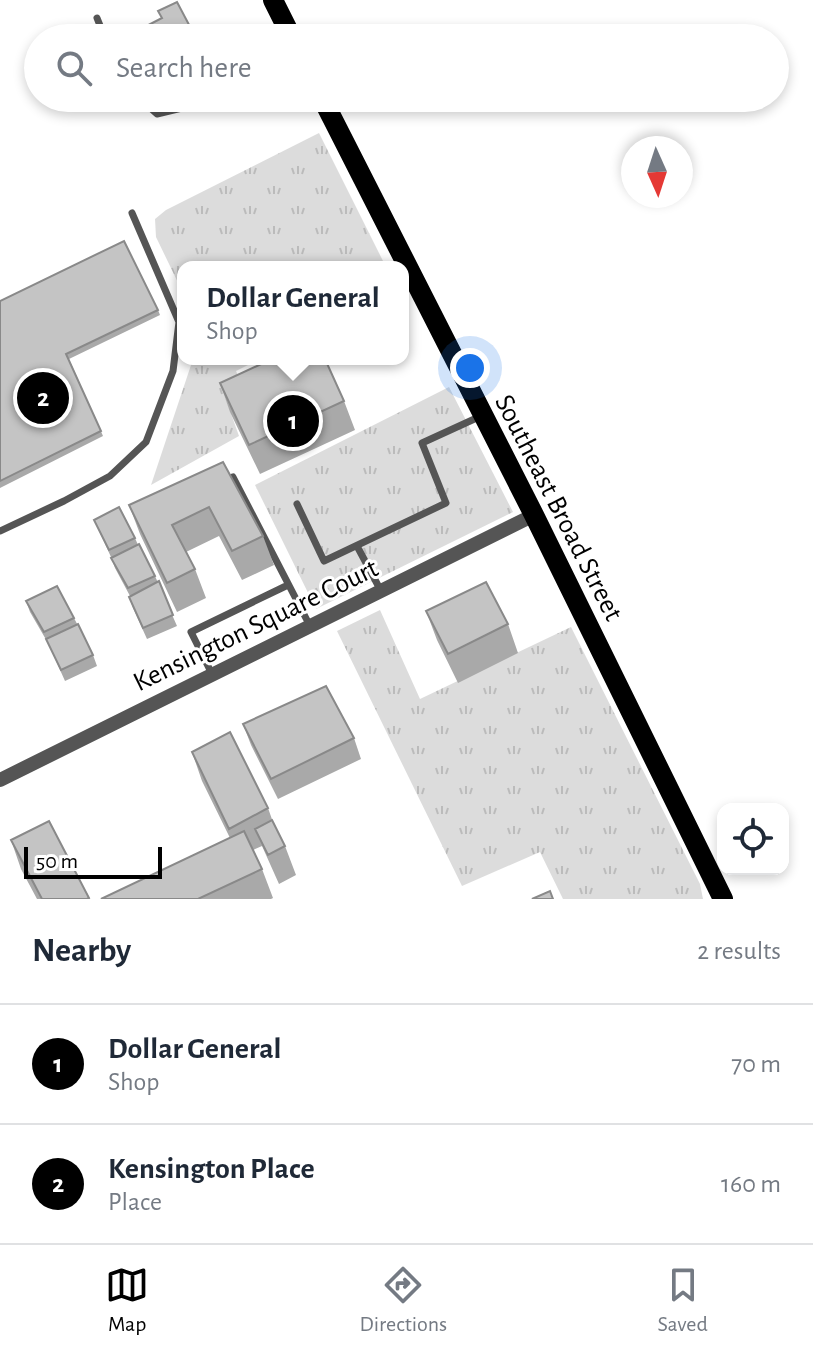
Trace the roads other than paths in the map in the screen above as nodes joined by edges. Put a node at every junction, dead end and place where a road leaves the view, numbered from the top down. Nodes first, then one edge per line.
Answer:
1 (273, 0) edge
2 (97, 18) dead end
3 (99, 24) edge
4 (285, 24) edge
5 (329, 112) edge
6 (132, 213) dead end
7 (405, 261) edge
8 (409, 269) edge
9 (177, 317) edge
10 (177, 338) edge
11 (483, 415) junction
12 (219, 484) edge
13 (297, 504) dead end
14 (534, 515) junction
15 (0, 531) edge
16 (357, 546) junction
17 (288, 585) junction
18 (381, 591) junction
19 (310, 626) junction
20 (212, 674) junction
21 (0, 780) edge
22 (723, 899) edge

1 - 4 main road
2 - 3 lane
5 - 7 main road, Southeast Broad Street
6 - 9 lane
8 - 11 main road, Southeast Broad Street
10 - 15 lane
11 - 14 main road, Southeast Broad Street
11 - 16 lane
12 - 17 lane
13 - 16 lane
14 - 18 street, Kensington Square Court
14 - 22 main road, Southeast Broad Street
16 - 18 lane
17 - 19 lane
17 - 20 lane
18 - 19 street, Kensington Square Court
19 - 20 street, Kensington Square Court
20 - 21 street, Kensington Square Court

